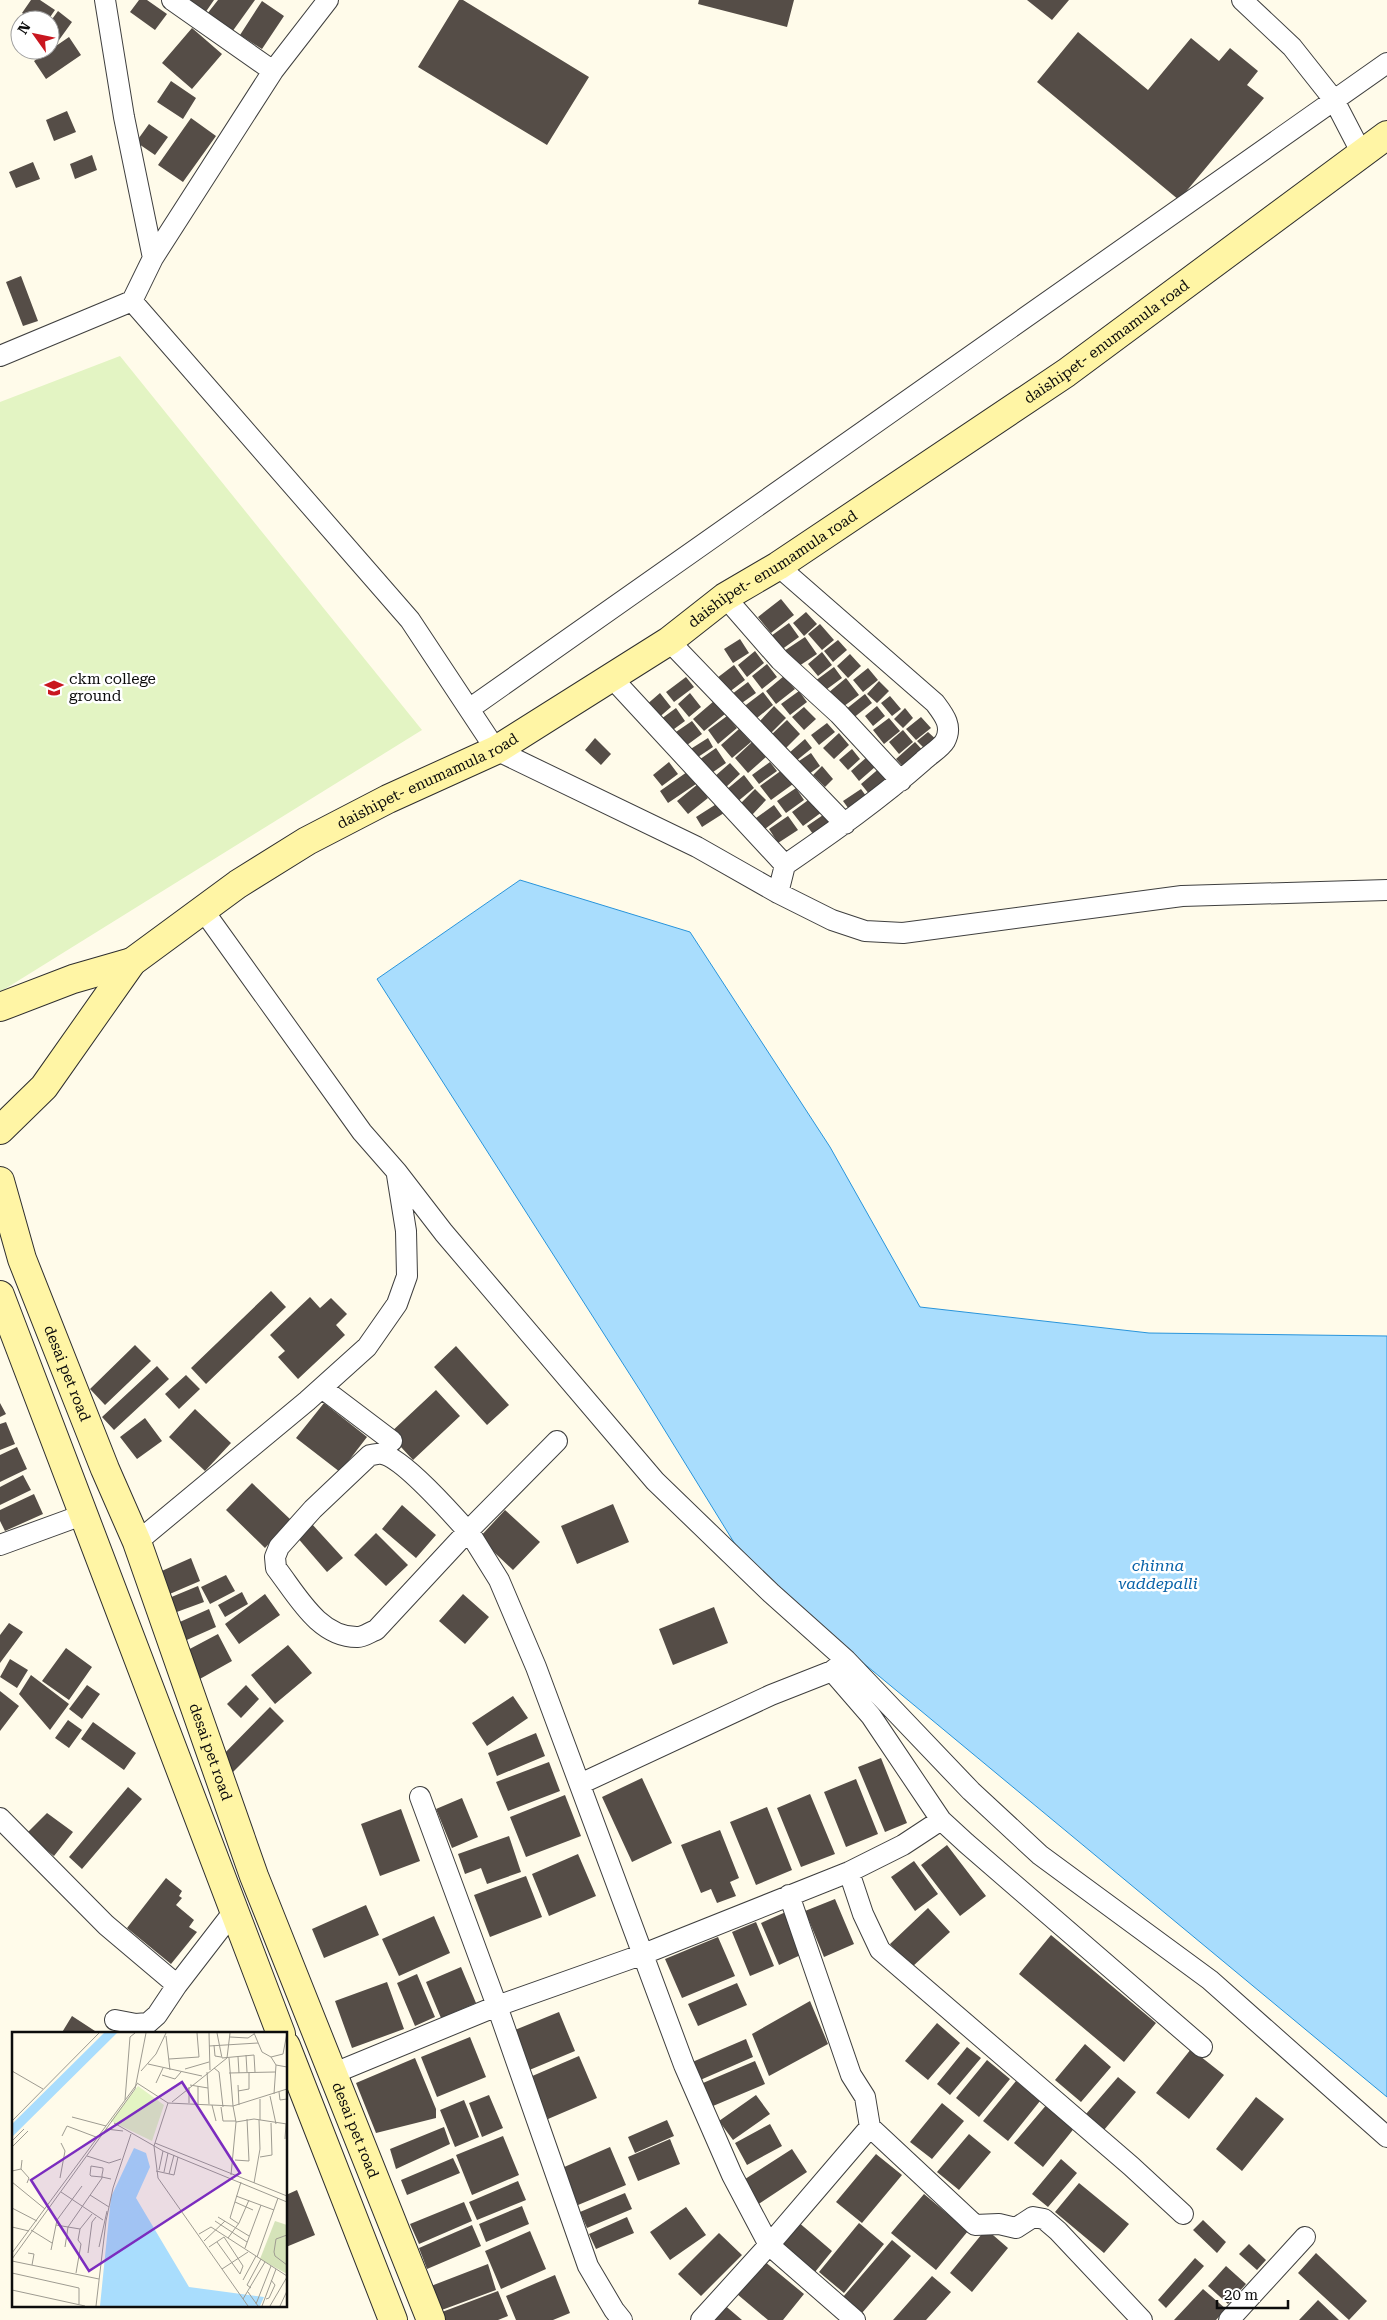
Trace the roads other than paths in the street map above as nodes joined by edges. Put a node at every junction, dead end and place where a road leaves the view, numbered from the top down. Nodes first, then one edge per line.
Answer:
1 (105, 0) edge
2 (172, 0) edge
3 (328, 0) edge
4 (1242, 0) edge
5 (1387, 63) edge
6 (273, 71) junction
7 (1334, 100) junction
8 (1387, 134) edge
9 (1361, 152) junction
10 (153, 258) junction
11 (132, 301) junction
12 (0, 356) edge
13 (778, 566) junction
14 (725, 597) junction
15 (669, 641) junction
16 (612, 678) junction
17 (469, 709) junction
18 (496, 750) junction
19 (901, 781) junction
20 (845, 824) junction
21 (786, 865) junction
22 (1387, 890) edge
23 (778, 893) junction
24 (203, 910) junction
25 (132, 962) junction
26 (0, 1007) edge
27 (0, 1130) edge
28 (397, 1172) junction
29 (0, 1181) edge
30 (1, 1299) edge
31 (322, 1388) junction
32 (392, 1441) dead end
33 (557, 1441) dead end
34 (85, 1514) junction
35 (468, 1531) junction
36 (137, 1542) junction
37 (0, 1545) edge
38 (839, 1665) junction
39 (580, 1784) junction
40 (420, 1797) dead end
41 (0, 1818) edge
42 (942, 1820) junction
43 (849, 1872) junction
44 (789, 1894) junction
45 (234, 1911) junction
46 (641, 1955) junction
47 (177, 1985) junction
48 (497, 2006) junction
49 (116, 2020) dead end
50 (281, 2032) edge
51 (1202, 2047) dead end
52 (288, 2051) edge
53 (332, 2074) junction
54 (870, 2126) junction
55 (1387, 2137) edge
56 (1183, 2214) dead end
57 (1305, 2237) dead end
58 (769, 2245) junction
59 (393, 2320) edge
60 (430, 2320) edge
61 (622, 2320) edge
62 (700, 2320) edge
63 (855, 2320) edge
64 (1142, 2320) edge
65 (1229, 2320) edge

1 - 10 street
2 - 6 street
3 - 6 street
4 - 7 street
5 - 7 street
6 - 10 street
7 - 9 street
7 - 17 street
8 - 9 street, daishipet- enumamula road
9 - 13 street, daishipet- enumamula road
10 - 11 street
11 - 12 street
11 - 17 street
13 - 14 street, daishipet- enumamula road
13 - 19 street
14 - 15 street, daishipet- enumamula road
14 - 19 street
15 - 16 street, daishipet- enumamula road
15 - 20 street
16 - 18 street, daishipet- enumamula road
16 - 21 street
17 - 18 street
18 - 23 street
18 - 24 street, daishipet- enumamula road
19 - 20 street
20 - 21 street
21 - 23 street
22 - 23 street
24 - 25 street, daishipet- enumamula road
24 - 28 street
25 - 26 street, daishipet- enumamula road
25 - 27 street, daishipet- enumamula road
28 - 31 street
28 - 38 street
29 - 36 street, desai pet road
30 - 34 street
31 - 32 street
31 - 36 street
33 - 35 street
34 - 37 street
34 - 45 street
35 - 35 street
35 - 39 street
36 - 53 street, desai pet road
38 - 39 street
38 - 42 street
38 - 55 street
39 - 46 street
40 - 48 street
41 - 47 street
42 - 43 street
42 - 51 street
43 - 44 street
43 - 56 street
44 - 46 street
44 - 54 street
45 - 47 street
45 - 50 street
46 - 48 street
46 - 58 street
47 - 49 street
48 - 53 street
48 - 61 street
52 - 59 street
53 - 60 street, desai pet road
54 - 58 street
54 - 64 street
57 - 65 street
58 - 62 street
58 - 63 street

